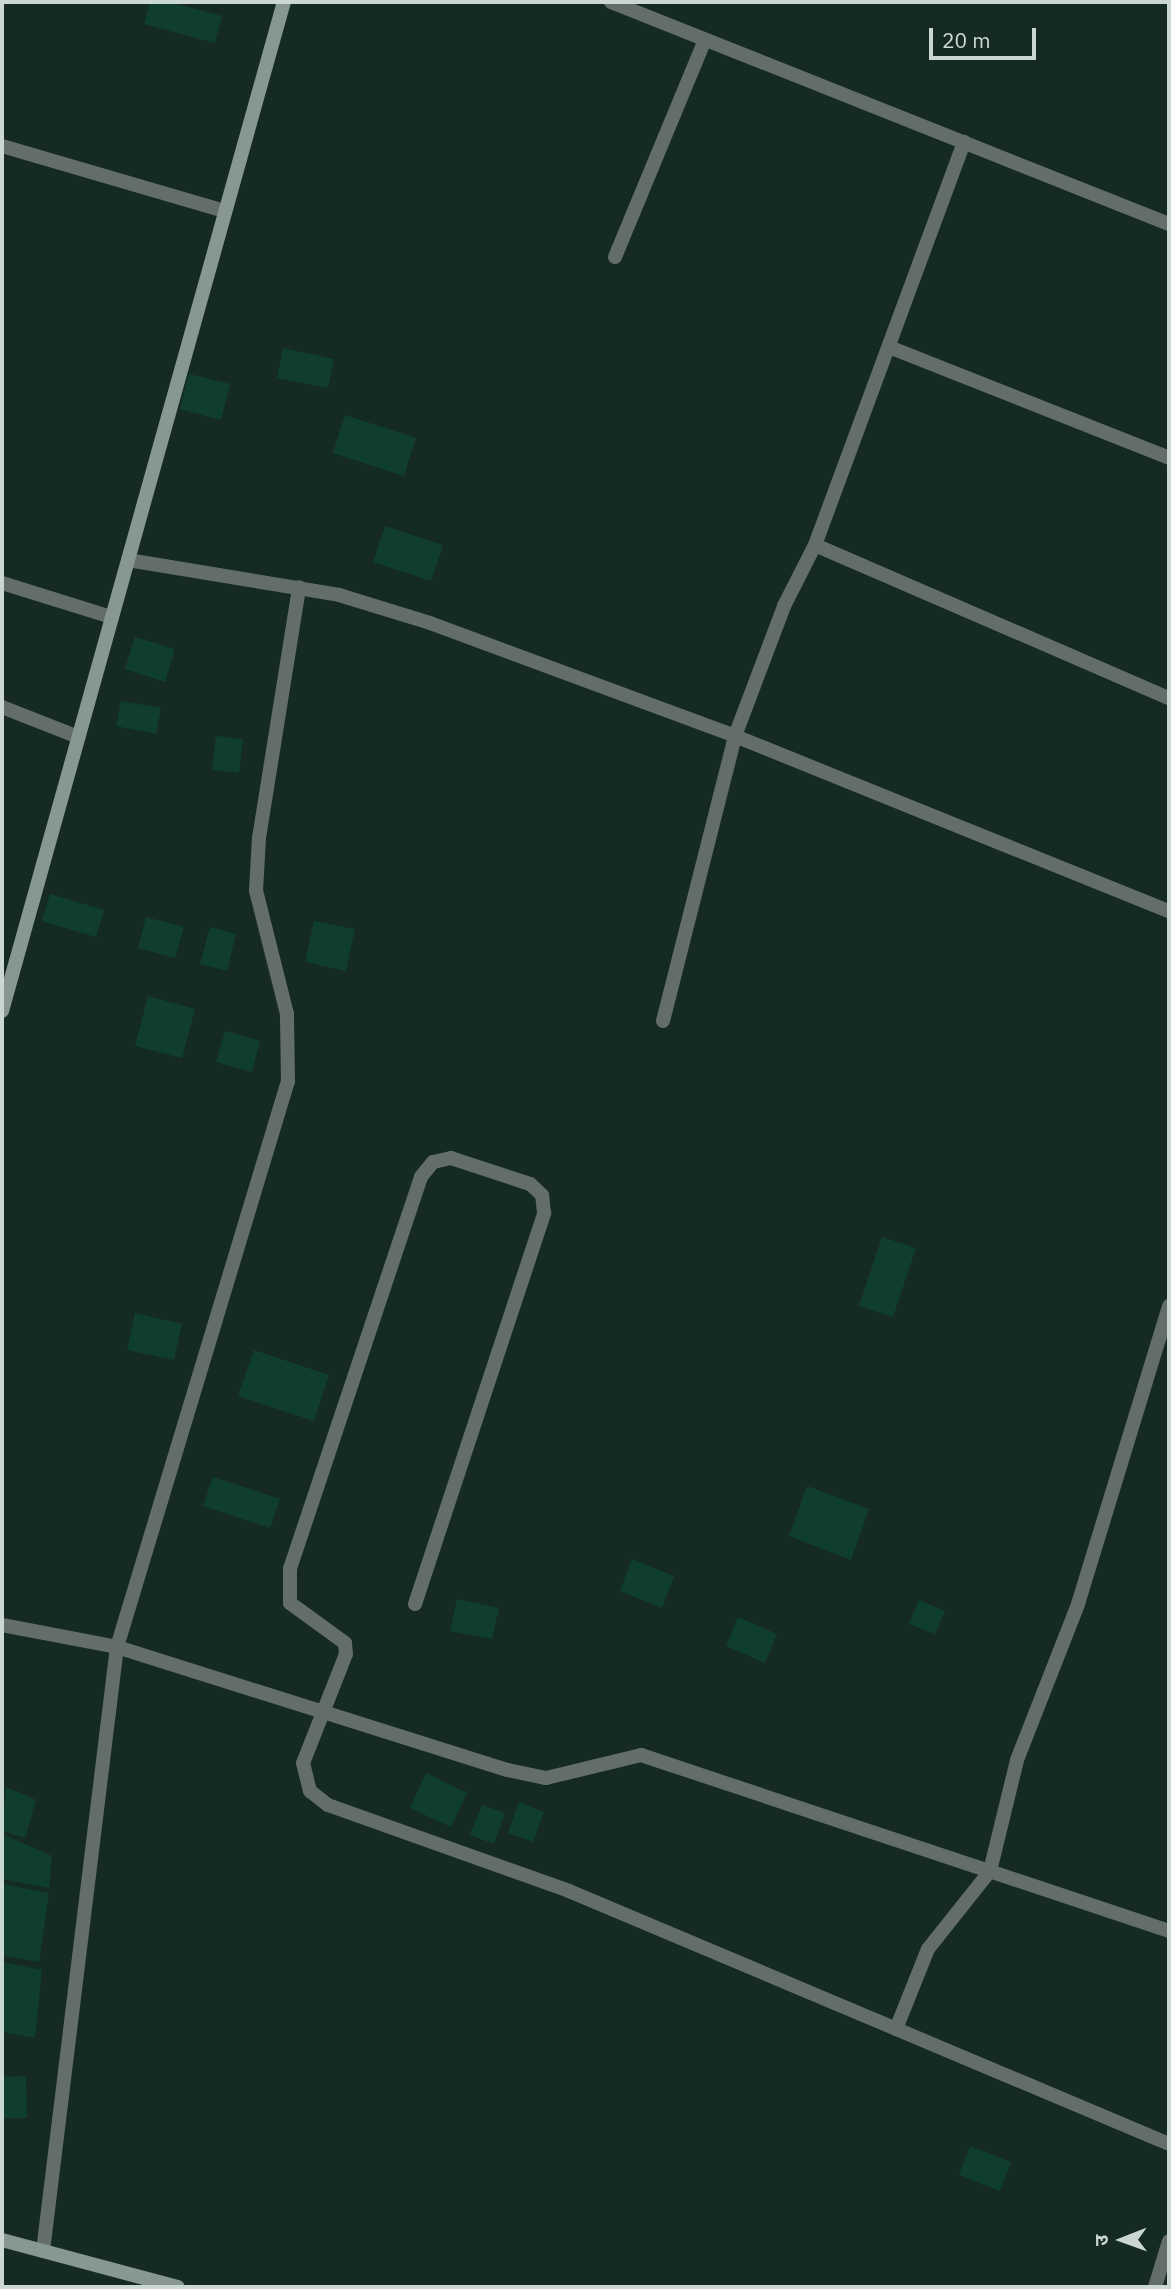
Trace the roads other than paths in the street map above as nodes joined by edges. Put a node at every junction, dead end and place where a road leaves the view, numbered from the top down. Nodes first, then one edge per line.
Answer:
1 (284, 2) edge
2 (611, 2) edge
3 (705, 40) junction
4 (964, 142) junction
5 (2, 146) edge
6 (224, 211) junction
7 (1169, 224) edge
8 (615, 257) dead end
9 (889, 347) junction
10 (1169, 457) edge
11 (815, 545) junction
12 (128, 560) junction
13 (2, 583) edge
14 (299, 587) junction
15 (111, 617) junction
16 (1169, 698) edge
17 (2, 707) edge
18 (735, 736) junction
19 (78, 737) junction
20 (1169, 911) edge
21 (2, 1011) edge
22 (663, 1021) dead end
23 (1169, 1306) edge
24 (415, 1604) dead end
25 (2, 1625) edge
26 (117, 1647) junction
27 (322, 1712) junction
28 (990, 1871) junction
29 (1169, 1931) edge
30 (896, 2029) junction
31 (1169, 2144) edge
32 (2, 2240) edge
33 (1169, 2241) edge
34 (43, 2251) junction
35 (178, 2287) edge
36 (1155, 2287) edge

1 - 6 street
2 - 3 street
3 - 4 street
3 - 8 street
4 - 7 street
4 - 9 street
5 - 6 street
6 - 12 street
9 - 10 street
9 - 11 street
11 - 16 street
11 - 18 street
12 - 14 street
12 - 15 street
13 - 15 street
14 - 18 street
14 - 26 street
15 - 19 street
17 - 19 street
18 - 20 street
18 - 22 street
19 - 21 street
23 - 28 street
24 - 27 street
25 - 26 street
26 - 27 street
26 - 34 street
27 - 28 street
27 - 30 street
28 - 29 street
28 - 30 street
30 - 31 street
32 - 34 street
33 - 36 street
34 - 35 street

